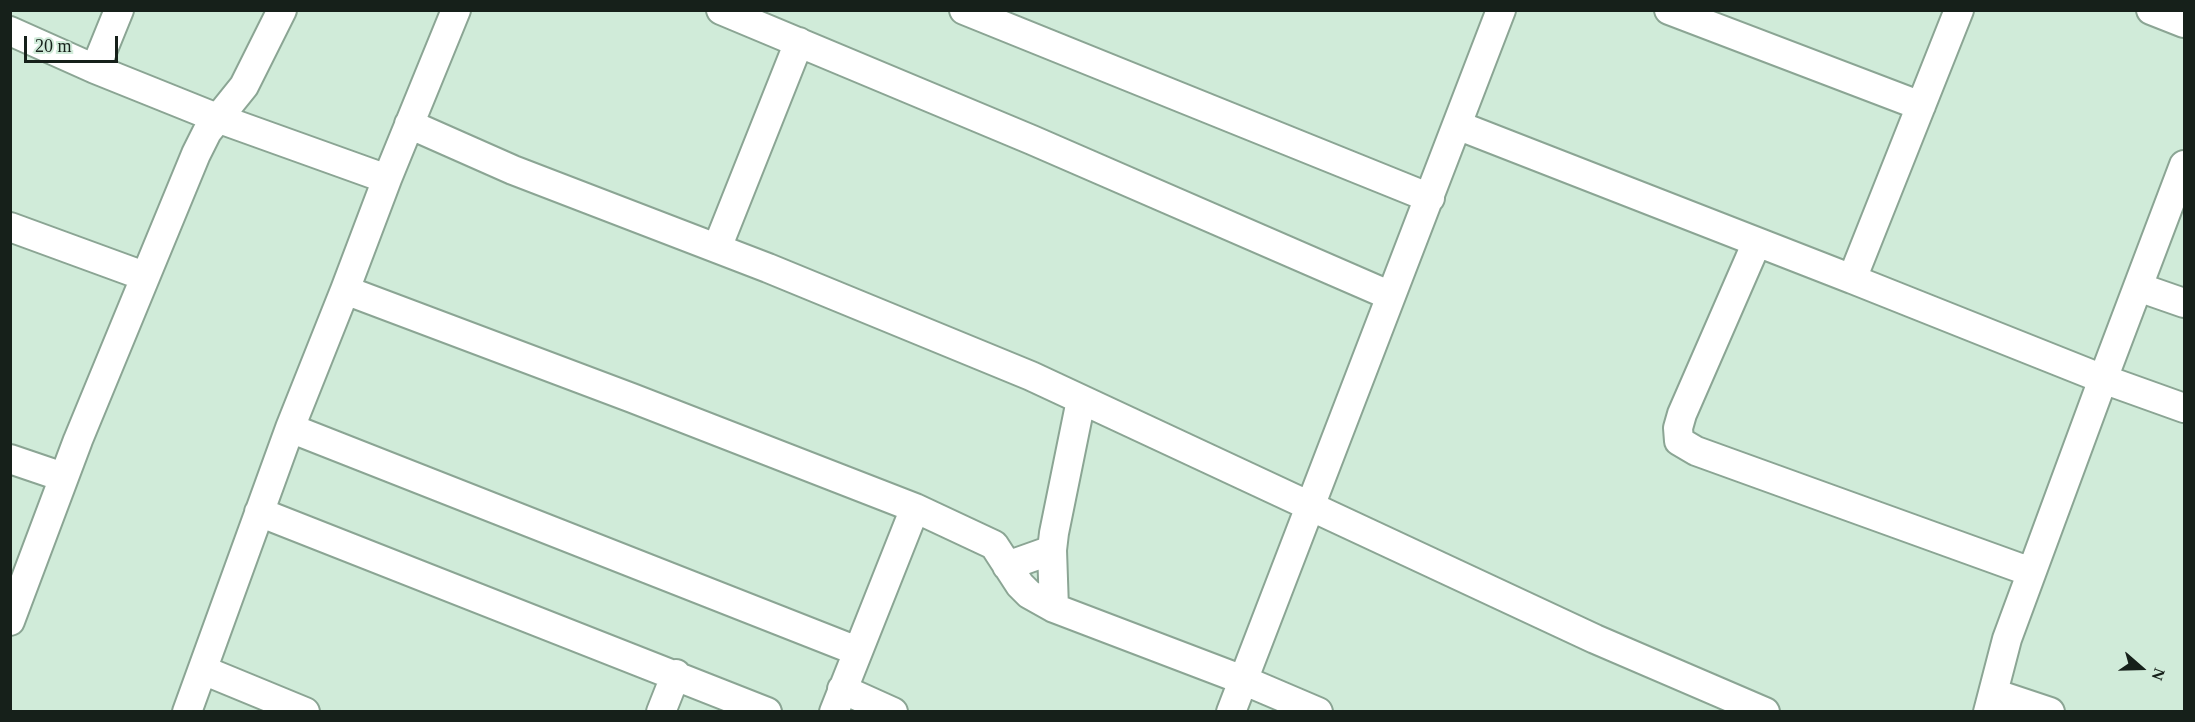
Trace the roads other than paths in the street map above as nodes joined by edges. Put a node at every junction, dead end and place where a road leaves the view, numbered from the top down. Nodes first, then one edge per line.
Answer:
1 (119, 10) edge
2 (282, 10) edge
3 (456, 10) edge
4 (721, 10) edge
5 (964, 10) edge
6 (1501, 10) edge
7 (1669, 10) edge
8 (1959, 10) edge
9 (2151, 10) edge
10 (2184, 23) edge
11 (10, 31) edge
12 (799, 42) junction
13 (95, 69) junction
14 (1921, 106) junction
15 (217, 118) junction
16 (409, 124) junction
17 (1457, 125) junction
18 (2184, 165) edge
19 (387, 179) junction
20 (1430, 198) junction
21 (10, 227) edge
22 (1757, 242) junction
23 (717, 248) junction
24 (144, 276) junction
25 (1852, 279) junction
26 (2138, 287) junction
27 (345, 290) junction
28 (1391, 296) junction
29 (2184, 303) edge
30 (2103, 379) junction
31 (1081, 400) junction
32 (2184, 408) edge
33 (290, 428) junction
34 (10, 459) edge
35 (63, 477) junction
36 (915, 508) junction
37 (1310, 508) junction
38 (259, 512) junction
39 (1052, 550) junction
40 (1007, 566) junction
41 (2031, 572) junction
42 (1054, 608) junction
43 (10, 621) edge
44 (856, 651) junction
45 (203, 670) junction
46 (676, 674) junction
47 (1243, 680) junction
48 (838, 700) edge
49 (1991, 702) edge
50 (187, 711) edge
51 (304, 711) edge
52 (661, 711) edge
53 (766, 711) edge
54 (893, 711) edge
55 (1231, 711) edge
56 (1318, 711) edge
57 (1765, 711) edge
58 (2050, 711) edge

1 - 13 street
2 - 15 street
3 - 16 street
4 - 12 street
5 - 20 street
6 - 17 street
7 - 14 street
8 - 14 street
9 - 10 street
11 - 13 street
12 - 23 street
12 - 28 street
13 - 15 street
14 - 25 street
15 - 19 street
15 - 24 street
16 - 19 street
16 - 23 street
17 - 20 street
17 - 22 street
18 - 26 street
19 - 27 street
20 - 28 street
21 - 24 street
22 - 25 street
22 - 41 street
23 - 31 street
24 - 35 street
25 - 30 street
26 - 29 street
26 - 30 street
27 - 33 street
27 - 36 street
28 - 37 street
30 - 32 street
30 - 41 street
31 - 37 street
31 - 39 street
33 - 38 street
33 - 44 street
34 - 35 street
35 - 43 street
36 - 40 street
36 - 44 street
37 - 47 street
37 - 57 street
38 - 45 street
38 - 46 street
39 - 40 street
39 - 42 street
40 - 42 street
41 - 49 street
42 - 47 street
44 - 48 street
45 - 50 street
45 - 51 street
46 - 52 street
46 - 53 street
47 - 55 street
47 - 56 street
48 - 54 street
49 - 58 street

